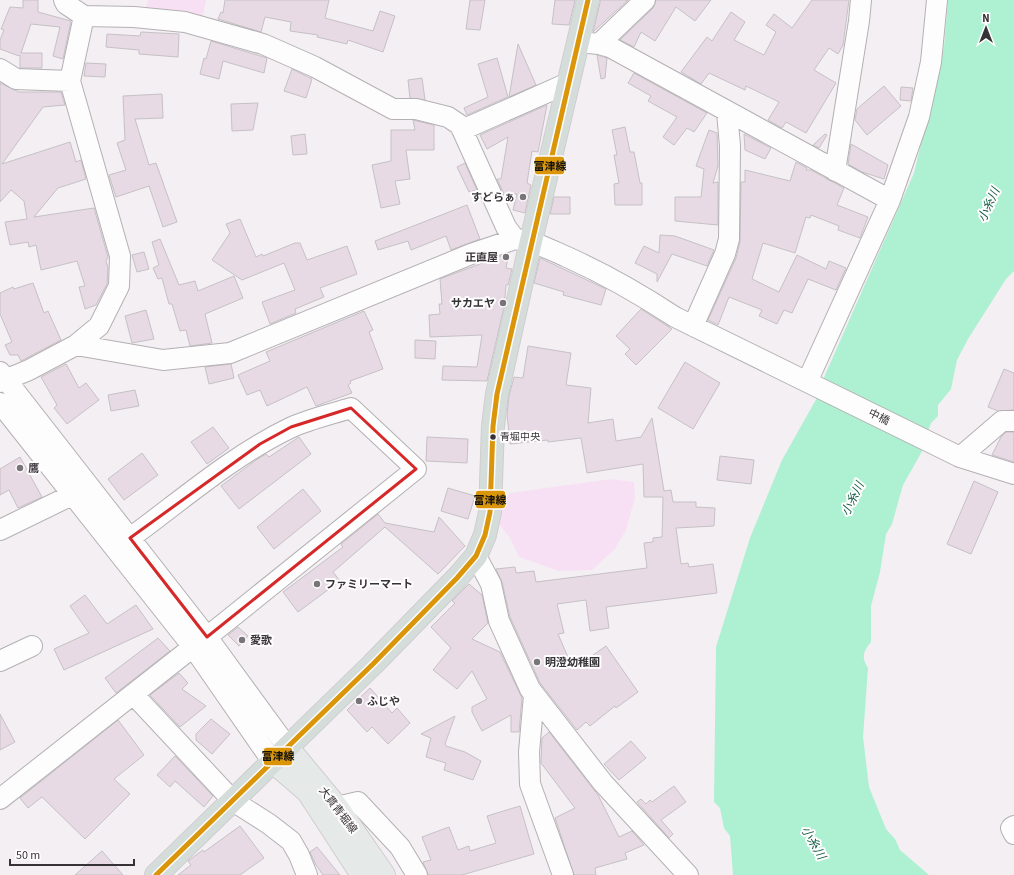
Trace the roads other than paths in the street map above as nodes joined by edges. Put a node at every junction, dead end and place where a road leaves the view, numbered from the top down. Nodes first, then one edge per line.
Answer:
1 (64, 0) edge
2 (588, 0) edge
3 (645, 0) edge
4 (861, 0) edge
5 (937, 0) edge
6 (126, 9) edge
7 (84, 16) junction
8 (578, 43) junction
9 (599, 44) junction
10 (0, 69) edge
11 (70, 81) junction
12 (568, 83) junction
13 (727, 112) junction
14 (462, 130) junction
15 (834, 171) junction
16 (890, 200) junction
17 (523, 240) junction
18 (693, 326) junction
19 (76, 345) junction
20 (2, 378) edge
21 (809, 384) junction
22 (0, 404) edge
23 (1014, 422) edge
24 (953, 453) junction
25 (1014, 474) edge
26 (72, 495) junction
27 (0, 530) edge
28 (130, 538) junction
29 (476, 556) junction
30 (200, 642) junction
31 (32, 646) dead end
32 (0, 661) edge
33 (133, 694) junction
34 (534, 695) junction
35 (280, 755) junction
36 (0, 798) edge
37 (233, 801) junction
38 (337, 807) junction
39 (1014, 826) edge
40 (1014, 834) edge
41 (156, 875) edge
42 (307, 875) edge
43 (362, 875) edge
44 (384, 875) edge
45 (417, 875) edge
46 (562, 875) edge
47 (688, 875) edge

1 - 7 street
2 - 8 highway
3 - 9 street
4 - 15 street
5 - 16 street
6 - 7 street
6 - 14 street
7 - 11 street
8 - 9 street
8 - 12 highway
9 - 13 street
10 - 11 street
11 - 19 street
12 - 14 street
12 - 17 highway
13 - 15 street
13 - 18 street
14 - 17 street
15 - 16 street
16 - 21 street
17 - 18 street, 中橋
17 - 19 street
17 - 29 highway
18 - 21 street, 中橋
19 - 20 street
20 - 28 street
21 - 24 street, 中橋
22 - 26 street
23 - 24 street
24 - 25 street, 中橋
26 - 27 street
26 - 30 street
28 - 30 street
28 - 30 street
29 - 34 street
29 - 35 highway
30 - 33 street
30 - 35 street
31 - 32 street
33 - 36 street
33 - 37 street
34 - 46 street
34 - 47 street
35 - 37 highway
35 - 38 main road, 大貫青堀線
35 - 43 main road, 大貫青堀線
37 - 41 highway
37 - 42 street
38 - 44 main road, 大貫青堀線
38 - 45 street
39 - 40 street

